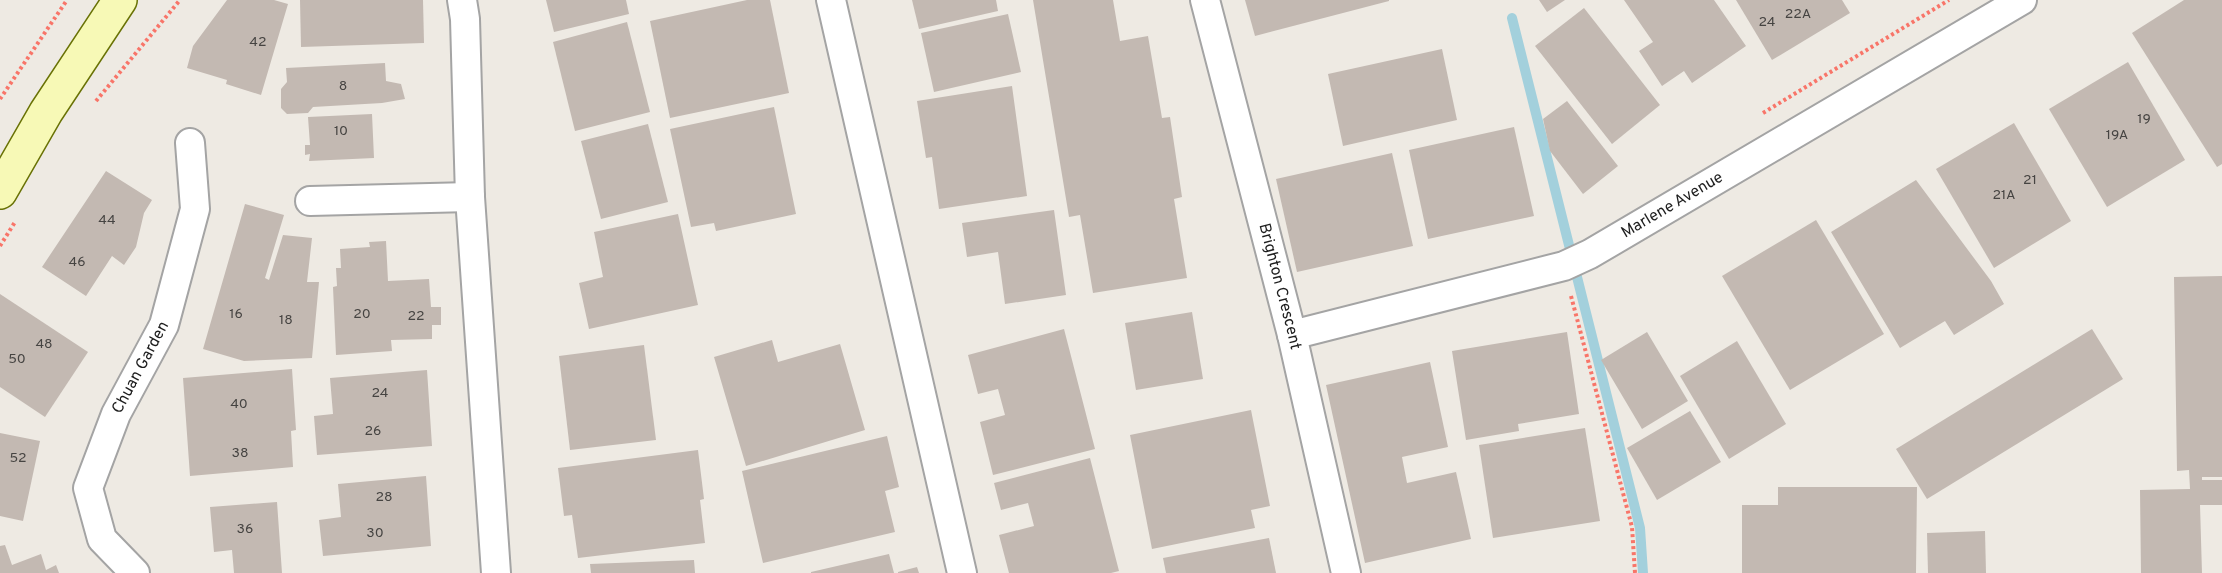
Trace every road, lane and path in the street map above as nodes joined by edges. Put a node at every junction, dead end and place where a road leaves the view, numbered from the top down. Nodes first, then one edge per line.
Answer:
1 (67, 0) edge
2 (98, 0) edge
3 (120, 0) edge
4 (180, 0) edge
5 (462, 0) edge
6 (831, 0) edge
7 (1205, 0) edge
8 (2022, 0) edge
9 (0, 99) edge
10 (93, 104) dead end
11 (190, 143) dead end
12 (0, 149) edge
13 (470, 197) junction
14 (310, 201) dead end
15 (9, 205) edge
16 (0, 246) edge
17 (1552, 269) junction
18 (1292, 335) junction
19 (135, 573) edge
20 (496, 573) edge
21 (962, 573) edge
22 (1346, 573) edge
23 (1635, 573) edge

1 - 9 path
2 - 12 street
3 - 15 street
4 - 10 path
5 - 13 street
6 - 21 street
7 - 18 street, Brighton Crescent
8 - 17 street, Marlene Avenue
11 - 19 street, Chuan Garden
13 - 14 street
13 - 20 street
15 - 16 path
17 - 18 street, Marlene Avenue
17 - 23 path
18 - 22 street, Brighton Crescent

